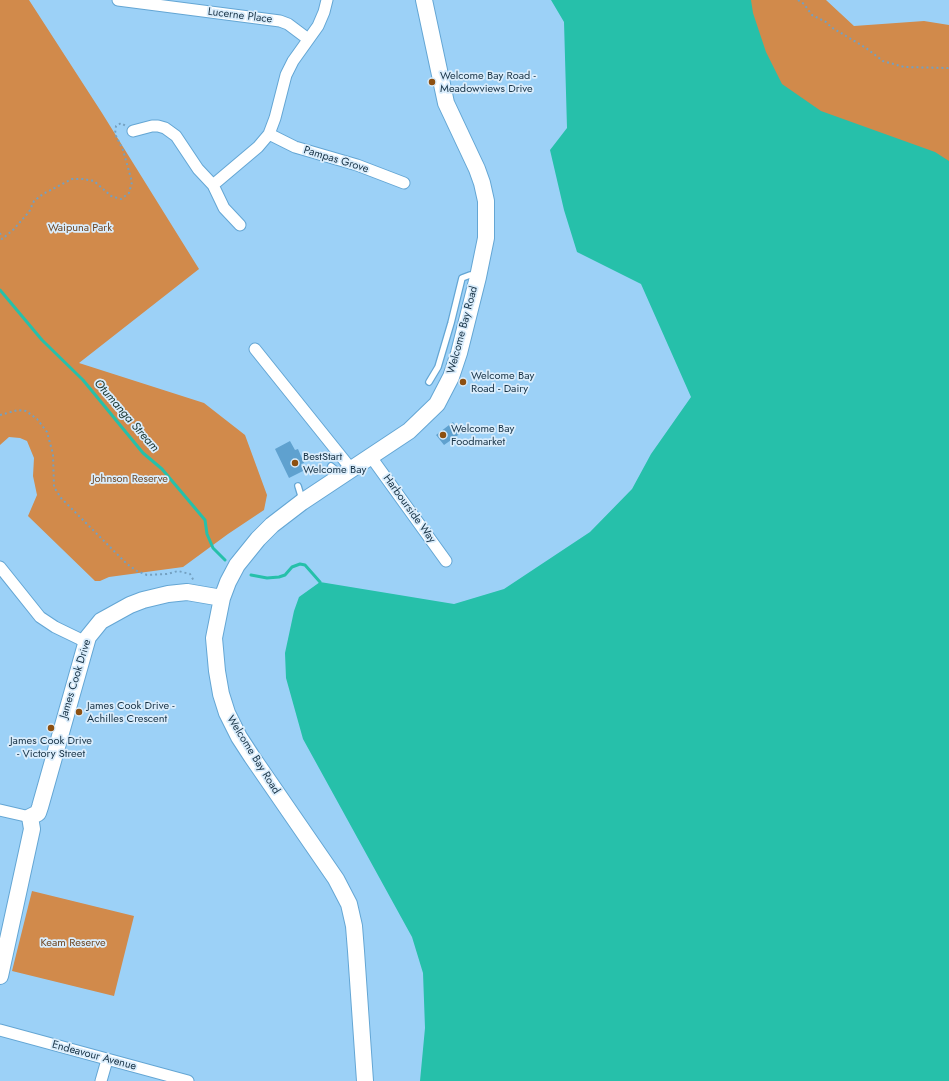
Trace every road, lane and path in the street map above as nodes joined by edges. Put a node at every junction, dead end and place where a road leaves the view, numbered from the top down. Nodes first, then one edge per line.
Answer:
1 (118, 0) edge
2 (326, 0) edge
3 (424, 0) edge
4 (798, 0) edge
5 (308, 39) junction
6 (949, 68) edge
7 (133, 131) joint
8 (269, 134) junction
9 (404, 183) dead end
10 (213, 185) junction
11 (240, 225) dead end
12 (0, 234) edge
13 (478, 277) junction
14 (255, 349) dead end
15 (429, 382) dead end
16 (0, 415) edge
17 (371, 457) junction
18 (352, 470) junction
19 (446, 561) dead end
20 (0, 567) edge
21 (204, 594) junction
22 (222, 598) junction
23 (86, 642) junction
24 (0, 810) edge
25 (30, 817) junction
26 (5, 929) edge
27 (0, 976) edge
28 (0, 1030) edge
29 (107, 1060) junction
30 (101, 1081) edge
31 (188, 1081) edge
32 (365, 1081) edge

1 - 5 street, Lucerne Place
2 - 5 street
3 - 13 main road, Welcome Bay Road
4 - 6 path
5 - 8 street
7 - 10 street
7 - 12 path
8 - 9 street, Pampas Grove
8 - 10 street
10 - 11 street
13 - 15 lane
13 - 17 main road, Welcome Bay Road
14 - 18 street
16 - 21 path
17 - 18 main road, Welcome Bay Road
17 - 19 street, Harbourside Way
18 - 22 main road, Welcome Bay Road
20 - 23 street
21 - 22 main road, James Cook Drive
21 - 23 main road, James Cook Drive
22 - 32 main road, Welcome Bay Road
23 - 25 main road, James Cook Drive
24 - 25 street
25 - 26 main road
26 - 27 main road
28 - 29 street, Endeavour Avenue
29 - 30 street
29 - 31 street, Endeavour Avenue

